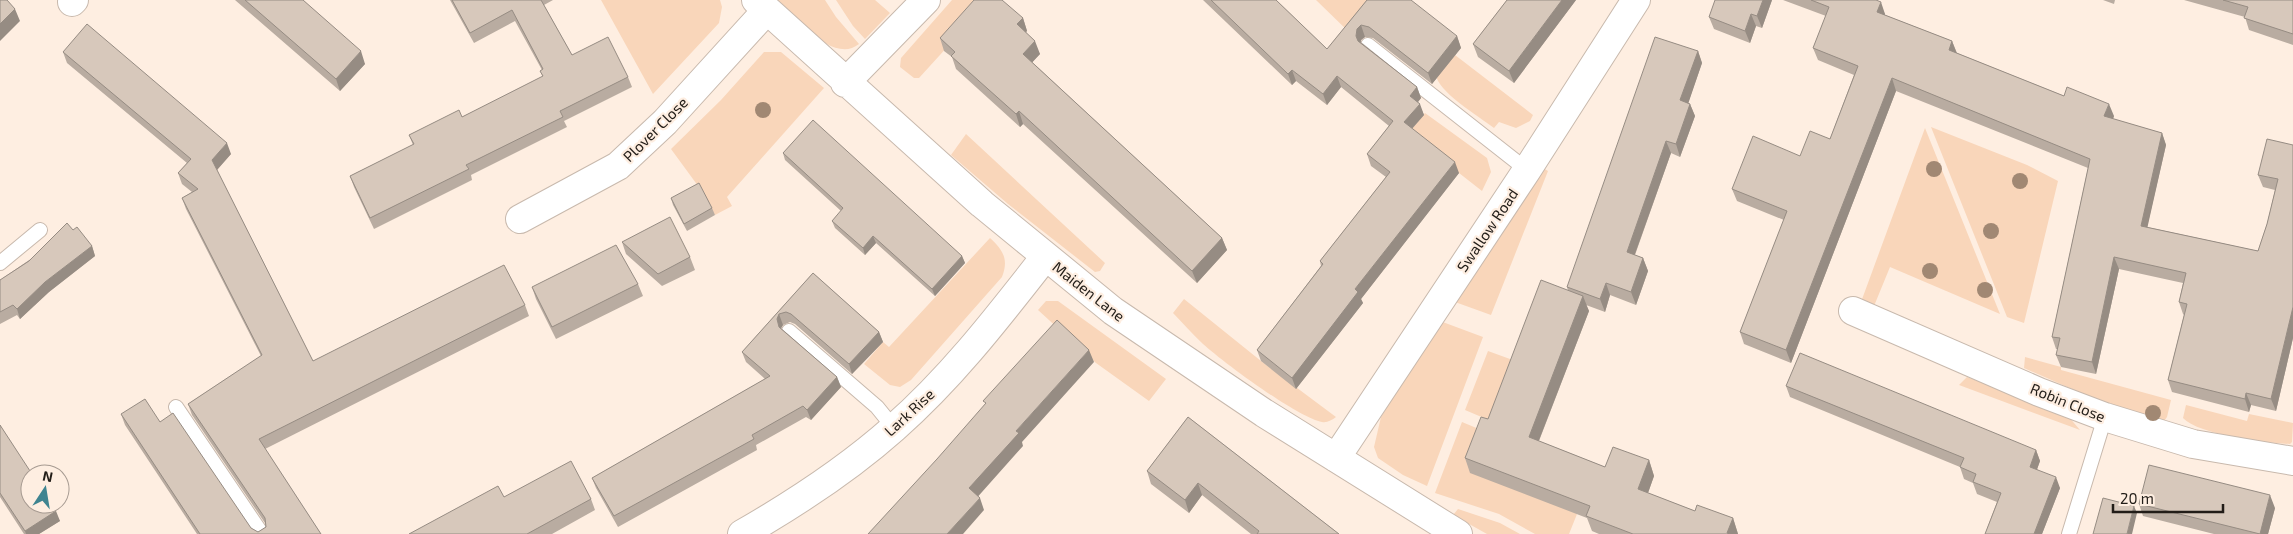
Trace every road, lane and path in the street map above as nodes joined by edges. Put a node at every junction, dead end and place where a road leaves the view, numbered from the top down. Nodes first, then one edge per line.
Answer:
1 (926, 0) edge
2 (1636, 0) edge
3 (761, 5) edge
4 (1368, 45) dead end
5 (845, 83) junction
6 (1527, 170) junction
7 (520, 219) dead end
8 (40, 230) dead end
9 (1045, 257) junction
10 (0, 263) edge
11 (1853, 311) dead end
12 (789, 331) dead end
13 (176, 407) dead end
14 (2104, 417) junction
15 (894, 428) junction
16 (1336, 458) junction
17 (2293, 461) edge
18 (262, 534) edge
19 (742, 534) edge
20 (1458, 534) edge
21 (2069, 534) edge

1 - 5 street
2 - 6 street, Swallow Road
3 - 5 street, Maiden Lane
3 - 7 street, Plover Close
4 - 6 lane
5 - 9 street, Maiden Lane
6 - 16 street, Swallow Road
8 - 10 lane
9 - 15 street, Lark Rise
9 - 16 street, Maiden Lane
11 - 14 street, Robin Close
12 - 15 lane
13 - 18 lane
14 - 17 street, Robin Close
14 - 21 lane
15 - 19 street, Lark Rise
16 - 20 street, Maiden Lane

